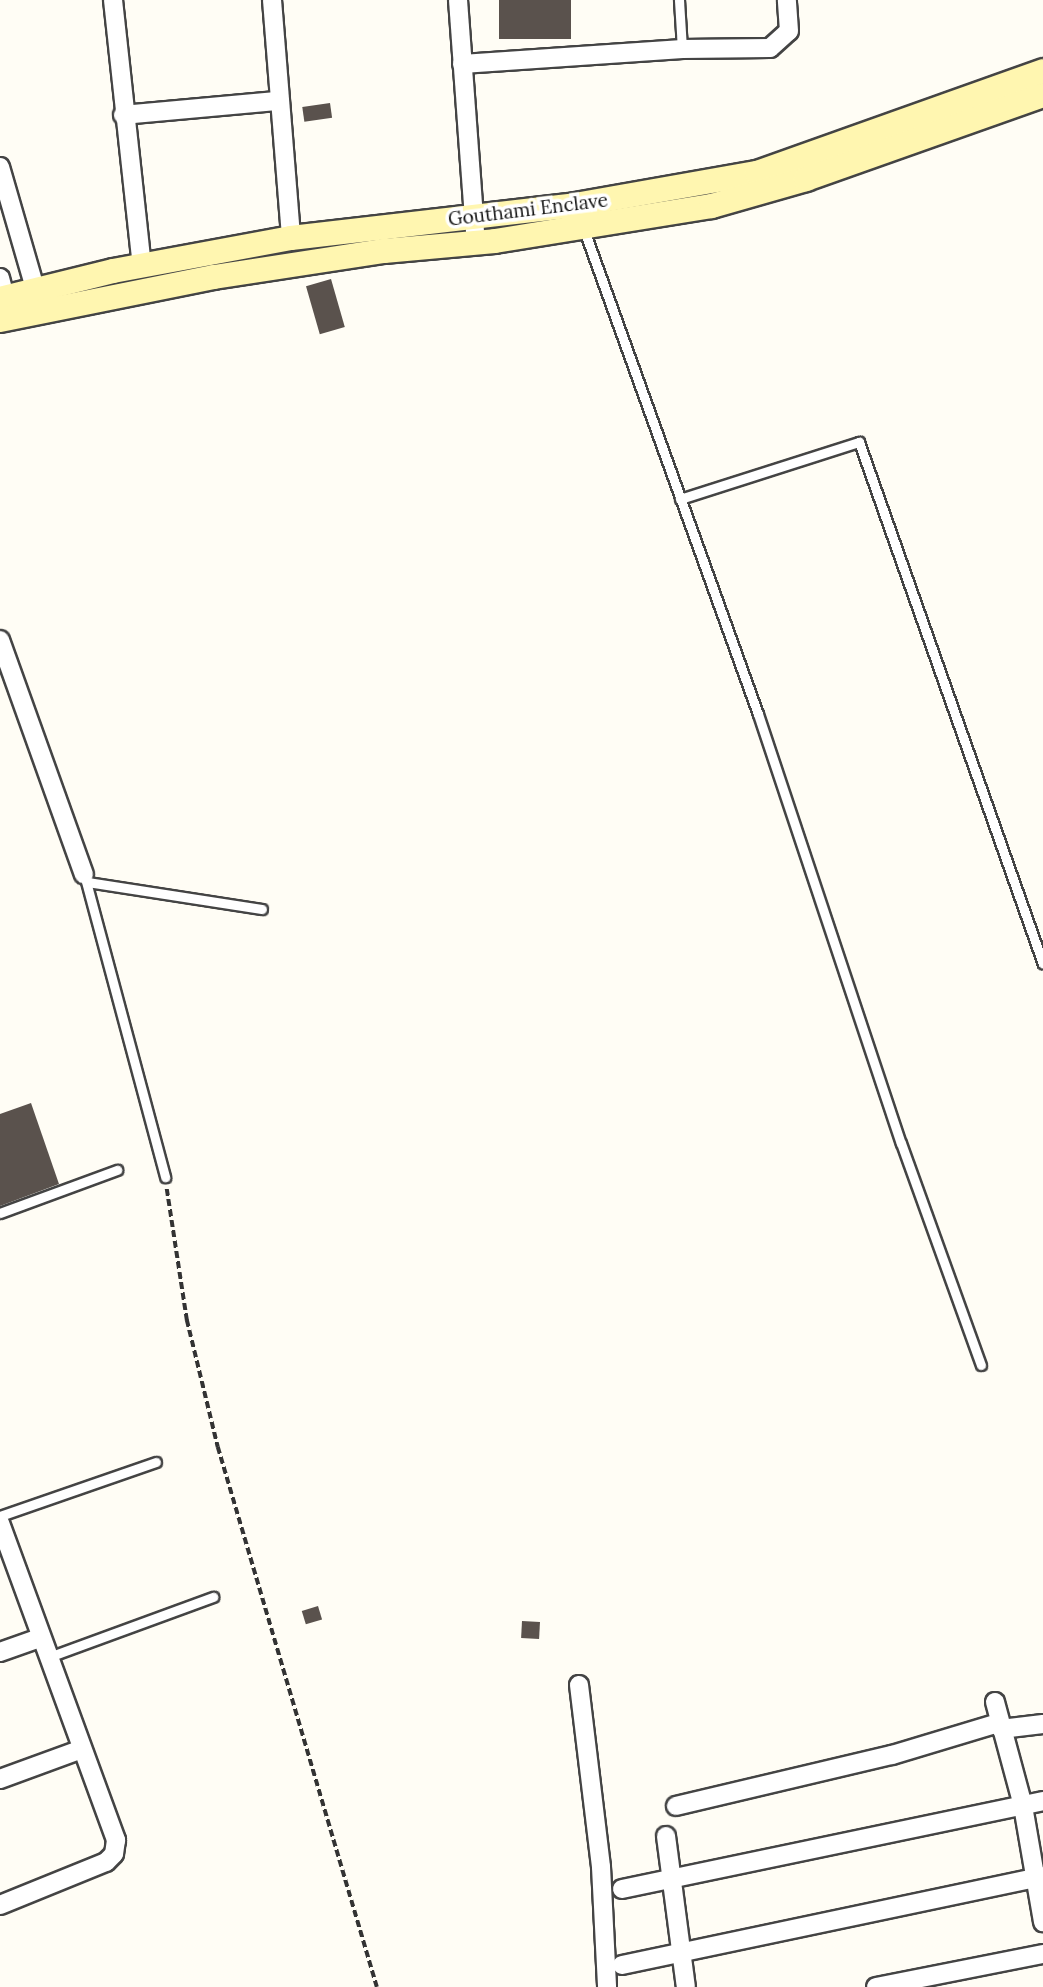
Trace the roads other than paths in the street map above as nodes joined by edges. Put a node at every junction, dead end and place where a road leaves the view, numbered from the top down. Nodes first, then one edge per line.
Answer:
1 (113, 0) edge
2 (272, 0) edge
3 (458, 0) edge
4 (679, 0) edge
5 (787, 0) edge
6 (682, 49) junction
7 (462, 64) junction
8 (1043, 71) edge
9 (1043, 95) edge
10 (278, 101) junction
11 (123, 115) junction
12 (0, 167) edge
13 (474, 218) junction
14 (582, 227) junction
15 (291, 238) junction
16 (476, 243) junction
17 (142, 265) junction
18 (35, 288) junction
19 (1, 298) edge
20 (680, 499) junction
21 (0, 640) edge
22 (86, 878) junction
23 (262, 909) dead end
24 (1043, 964) edge
25 (117, 1170) dead end
26 (165, 1177) road end
27 (0, 1213) edge
28 (981, 1364) dead end
29 (156, 1462) dead end
30 (0, 1516) edge
31 (0, 1523) edge
32 (213, 1597) dead end
33 (40, 1638) junction
34 (0, 1652) edge
35 (47, 1658) junction
36 (579, 1685) dead end
37 (995, 1702) dead end
38 (1043, 1724) edge
39 (1000, 1726) junction
40 (82, 1749) junction
41 (0, 1779) edge
42 (1043, 1801) edge
43 (676, 1806) dead end
44 (1023, 1806) junction
45 (666, 1836) dead end
46 (1040, 1877) edge
47 (670, 1880) junction
48 (622, 1889) dead end
49 (0, 1905) edge
50 (1043, 1922) edge
51 (1043, 1954) edge
52 (681, 1955) junction
53 (622, 1965) dead end
54 (607, 1987) edge
55 (686, 1987) edge
56 (876, 1987) edge

1 - 11 street
2 - 10 street
3 - 7 street
4 - 6 lane
5 - 6 street
6 - 7 street
7 - 13 street
8 - 13 street, Gouthami Enclave
9 - 14 street, Gouthami Enclave
10 - 11 street
10 - 15 street
11 - 17 street
12 - 18 street
13 - 15 street, Gouthami Enclave
13 - 16 street
14 - 16 street, Gouthami Enclave
14 - 20 lane
15 - 17 street, Gouthami Enclave
16 - 19 street, Gouthami Enclave
17 - 18 street, Gouthami Enclave
18 - 19 street, Gouthami Enclave
20 - 24 lane
20 - 28 lane
21 - 22 street
22 - 23 lane
22 - 26 lane
25 - 27 lane
29 - 30 lane
31 - 33 street
32 - 35 lane
33 - 34 street
33 - 35 street
35 - 40 street
36 - 54 street
37 - 39 street
38 - 39 street
39 - 43 street
39 - 44 street
40 - 41 street
40 - 49 street
42 - 44 street
44 - 46 street
44 - 47 street
45 - 47 street
46 - 50 street
46 - 52 street
47 - 48 street
47 - 52 street
51 - 56 street
52 - 53 street
52 - 55 street

